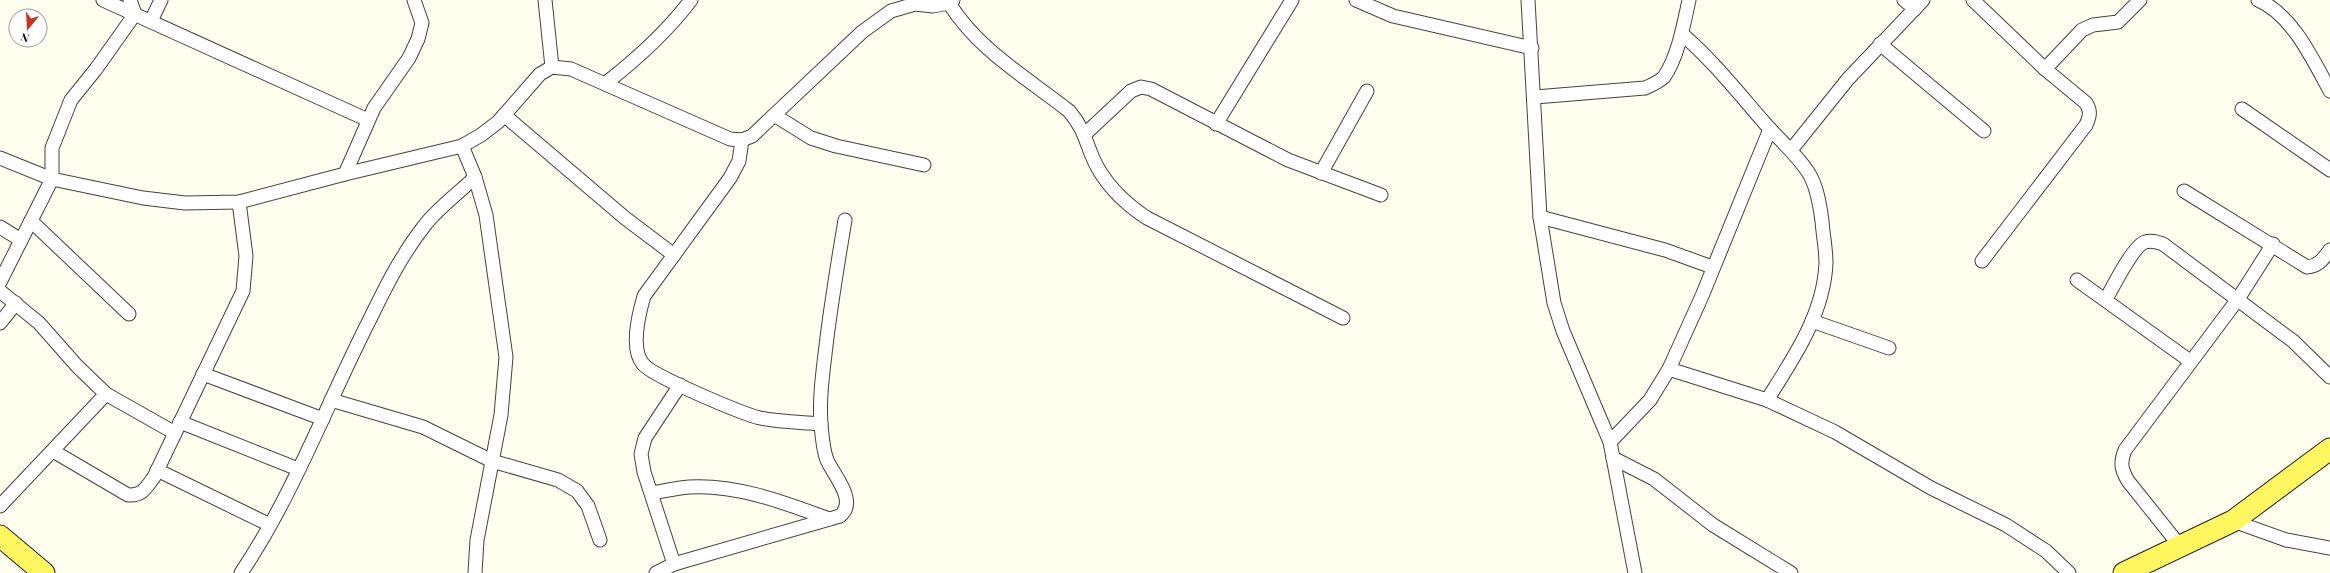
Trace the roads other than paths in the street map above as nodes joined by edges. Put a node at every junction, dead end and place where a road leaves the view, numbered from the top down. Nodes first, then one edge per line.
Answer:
1 (103, 0) edge
2 (130, 0) edge
3 (161, 0) edge
4 (414, 0) edge
5 (545, 0) edge
6 (691, 0) edge
7 (1292, 0) edge
8 (1356, 0) edge
9 (1528, 0) edge
10 (1689, 0) edge
11 (1904, 0) edge
12 (1973, 0) edge
13 (2140, 0) edge
14 (2258, 0) edge
15 (913, 2) edge
16 (951, 2) edge
17 (1919, 5) edge
18 (135, 14) junction
19 (151, 22) junction
20 (1682, 34) junction
21 (1880, 44) junction
22 (1532, 48) junction
23 (552, 66) junction
24 (2045, 68) junction
25 (606, 83) junction
26 (1366, 91) dead end
27 (2330, 91) edge
28 (1535, 97) junction
29 (2242, 108) dead end
30 (504, 115) junction
31 (774, 116) junction
32 (368, 120) junction
33 (1216, 124) junction
34 (1770, 129) junction
35 (1984, 131) dead end
36 (1085, 134) junction
37 (742, 140) junction
38 (462, 146) junction
39 (1791, 150) junction
40 (0, 158) edge
41 (924, 164) dead end
42 (2330, 170) edge
43 (1321, 173) junction
44 (345, 174) junction
45 (475, 177) junction
46 (52, 179) junction
47 (2184, 191) dead end
48 (1381, 195) dead end
49 (239, 202) junction
50 (1540, 217) junction
51 (845, 220) dead end
52 (31, 221) junction
53 (0, 227) edge
54 (21, 240) junction
55 (2273, 244) junction
56 (2329, 254) edge
57 (674, 255) junction
58 (1982, 261) dead end
59 (1712, 267) junction
60 (2077, 280) dead end
61 (0, 282) edge
62 (0, 291) edge
63 (2106, 299) junction
64 (2238, 299) junction
65 (16, 303) junction
66 (129, 314) dead end
67 (1343, 318) dead end
68 (1812, 321) junction
69 (0, 323) edge
70 (1889, 348) dead end
71 (2190, 361) junction
72 (1669, 369) junction
73 (203, 374) junction
74 (2330, 377) edge
75 (680, 384) junction
76 (106, 394) junction
77 (331, 400) junction
78 (1767, 400) junction
79 (323, 419) junction
80 (821, 424) junction
81 (178, 428) junction
82 (1610, 442) junction
83 (2330, 449) edge
84 (53, 450) junction
85 (1613, 458) junction
86 (492, 461) junction
87 (298, 469) junction
88 (157, 470) junction
89 (652, 493) junction
90 (0, 506) edge
91 (829, 519) junction
92 (2233, 521) junction
93 (270, 525) junction
94 (0, 536) edge
95 (600, 540) dead end
96 (2180, 546) junction
97 (2330, 548) edge
98 (674, 564) junction
99 (44, 573) edge
100 (241, 573) edge
101 (475, 573) edge
102 (656, 573) edge
103 (1635, 573) edge
104 (1791, 573) edge
105 (2068, 573) edge
106 (2124, 573) edge

1 - 18 street
2 - 18 street
3 - 19 street
4 - 32 street
5 - 23 street
6 - 25 street
7 - 33 street
8 - 22 street
9 - 22 street
10 - 20 street
11 - 17 street
12 - 24 street
13 - 24 street
14 - 27 street
15 - 16 street
15 - 31 street
16 - 36 street
17 - 21 street
18 - 19 street
18 - 46 street
19 - 32 street
20 - 28 street
20 - 34 street
21 - 35 street
21 - 39 street
22 - 28 street
23 - 25 street
23 - 30 street
24 - 58 street
25 - 37 street
26 - 43 street
28 - 50 street
29 - 42 street
30 - 38 street
30 - 57 street
31 - 37 street
31 - 41 street
32 - 44 street
33 - 36 street
33 - 43 street
34 - 39 street
34 - 59 street
36 - 67 street
37 - 57 street
38 - 44 street
38 - 45 street
39 - 68 street
40 - 46 street
43 - 48 street
44 - 49 street
45 - 77 street
45 - 86 street
46 - 49 street
46 - 52 street
47 - 55 street
49 - 73 street
50 - 59 street
50 - 82 street
51 - 80 street
52 - 54 street
52 - 66 street
53 - 54 street
54 - 61 street
55 - 56 street
55 - 64 street
57 - 75 street
59 - 72 street
60 - 63 street
62 - 65 street
63 - 64 street
63 - 71 street
64 - 71 street
64 - 74 street
65 - 69 street
65 - 76 street
68 - 70 street
68 - 78 street
71 - 96 street
72 - 78 street
72 - 82 street
73 - 79 street
73 - 81 street
75 - 80 street
75 - 89 street
76 - 81 street
76 - 84 street
77 - 79 street
77 - 86 street
78 - 105 street
79 - 87 street
80 - 91 street
81 - 87 street
81 - 88 street
82 - 85 street
83 - 92 main road
84 - 88 street
84 - 90 street
85 - 103 street
85 - 104 street
86 - 95 street
86 - 101 street
87 - 93 street
88 - 93 street
89 - 91 street
89 - 98 street
91 - 98 street
92 - 96 main road
92 - 97 street
93 - 100 street
94 - 99 main road
96 - 106 main road
98 - 102 street

